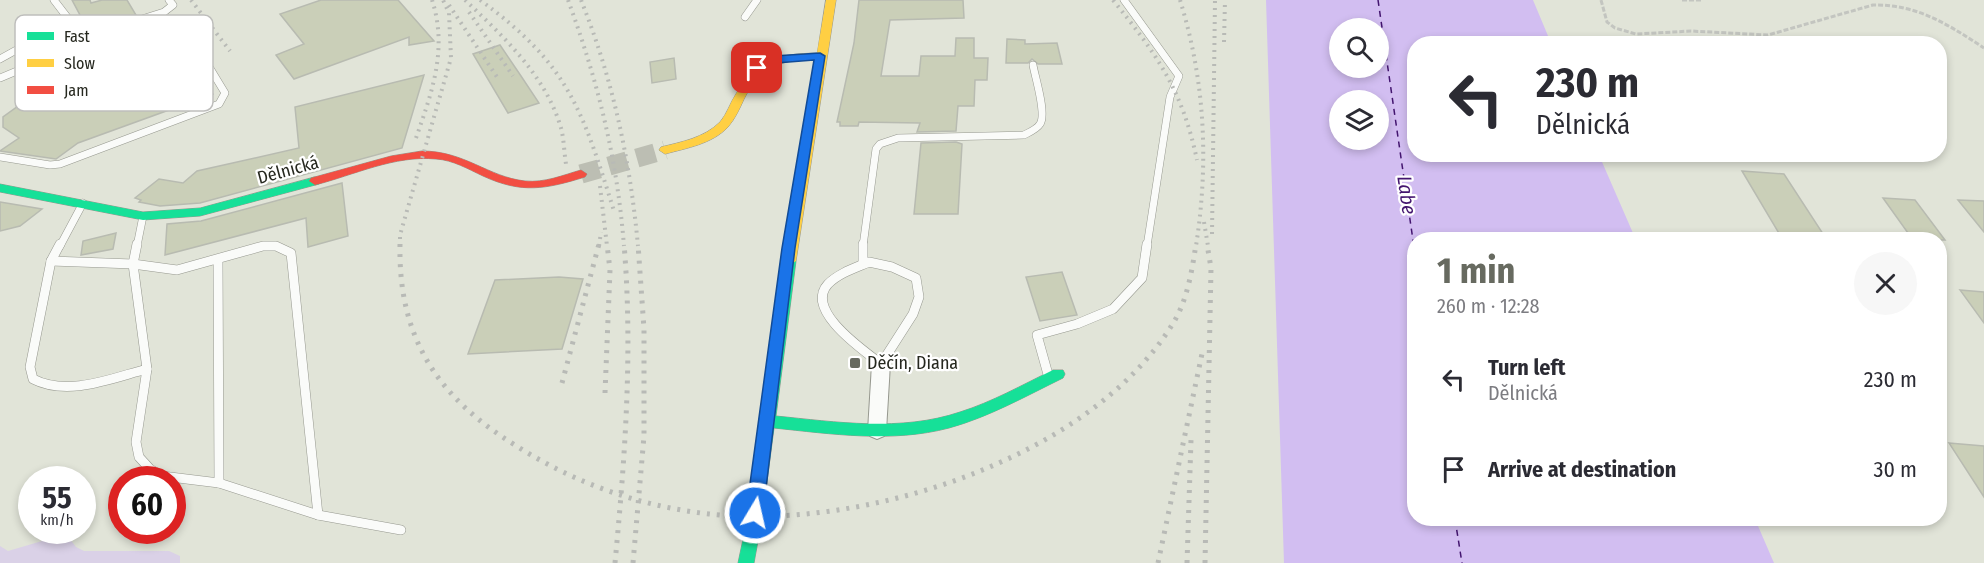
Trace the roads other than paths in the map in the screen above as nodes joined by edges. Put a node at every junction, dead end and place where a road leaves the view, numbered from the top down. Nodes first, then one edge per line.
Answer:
1 (54, 0) edge
2 (169, 0) edge
3 (757, 0) edge
4 (831, 0) edge
5 (1124, 0) edge
6 (65, 15) edge
7 (154, 15) edge
8 (746, 17) dead end
9 (15, 51) edge
10 (820, 56) junction
11 (0, 58) edge
12 (1034, 65) dead end
13 (15, 72) edge
14 (213, 73) edge
15 (0, 78) edge
16 (213, 106) edge
17 (200, 111) edge
18 (665, 150) tunnel mouth
19 (0, 157) edge
20 (581, 174) tunnel mouth
21 (0, 188) edge
22 (83, 203) junction
23 (143, 216) junction
24 (218, 260) junction
25 (51, 261) junction
26 (133, 264) junction
27 (863, 264) junction
28 (880, 364) junction
29 (147, 369) junction
30 (1054, 376) joint
31 (768, 421) junction
32 (877, 431) junction
33 (219, 483) junction
34 (318, 515) junction
35 (401, 530) dead end
36 (746, 563) edge

1 - 6 lane
2 - 7 lane
3 - 8 lane
4 - 10 street
5 - 30 lane
9 - 11 lane
10 - 18 street
10 - 31 street
12 - 27 lane
13 - 15 lane
14 - 16 lane
17 - 19 lane
20 - 23 street, Dělnická
21 - 22 street, Dělnická
22 - 23 street, Dělnická
22 - 25 lane
23 - 26 lane
24 - 26 lane
24 - 33 lane
24 - 34 lane
25 - 26 lane
25 - 29 lane
26 - 29 lane
27 - 28 lane
27 - 28 lane
28 - 32 street
29 - 33 lane
30 - 32 street
31 - 32 street
31 - 36 street, bridge
33 - 34 lane
34 - 35 lane

